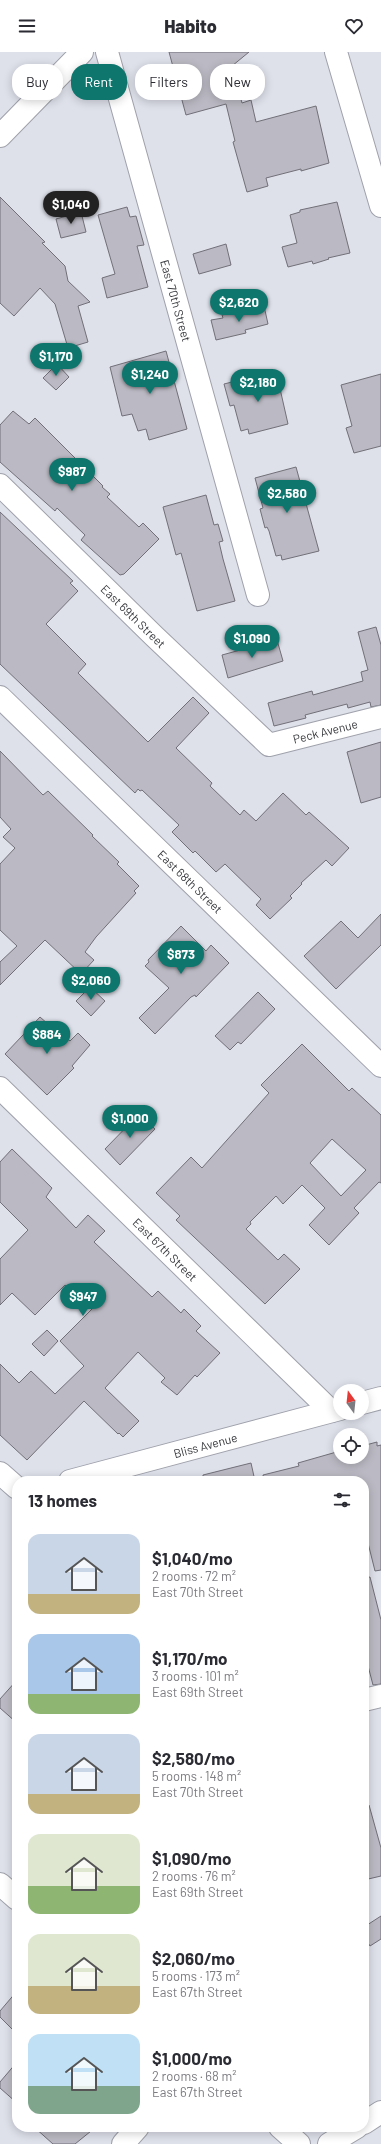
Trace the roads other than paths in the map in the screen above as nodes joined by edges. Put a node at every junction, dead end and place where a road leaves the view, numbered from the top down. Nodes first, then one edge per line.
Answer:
1 (82, 52) edge
2 (107, 52) edge
3 (336, 52) edge
4 (0, 136) edge
5 (381, 206) edge
6 (0, 485) edge
7 (258, 595) dead end
8 (0, 697) edge
9 (381, 717) edge
10 (269, 744) joint
11 (381, 1066) edge
12 (0, 1088) edge
13 (381, 1398) edge
14 (369, 1401) edge
15 (333, 1408) edge
16 (333, 1411) edge
17 (0, 1473) edge
18 (89, 1476) edge
19 (12, 1484) edge
20 (381, 1696) edge
21 (369, 1699) edge
22 (381, 2112) edge
23 (369, 2120) edge
24 (134, 2132) edge
25 (286, 2132) edge
26 (349, 2132) edge
27 (123, 2144) edge
28 (299, 2144) edge
29 (329, 2144) edge

1 - 4 street
2 - 7 street, East 70th Street
3 - 5 street
6 - 10 street, East 69th Street
8 - 11 street, East 68th Street
9 - 10 street, Peck Avenue
12 - 15 street, East 67th Street
13 - 14 street
16 - 18 street, Bliss Avenue
17 - 19 street
20 - 21 street
22 - 23 street
24 - 27 street
25 - 28 street
26 - 29 street

